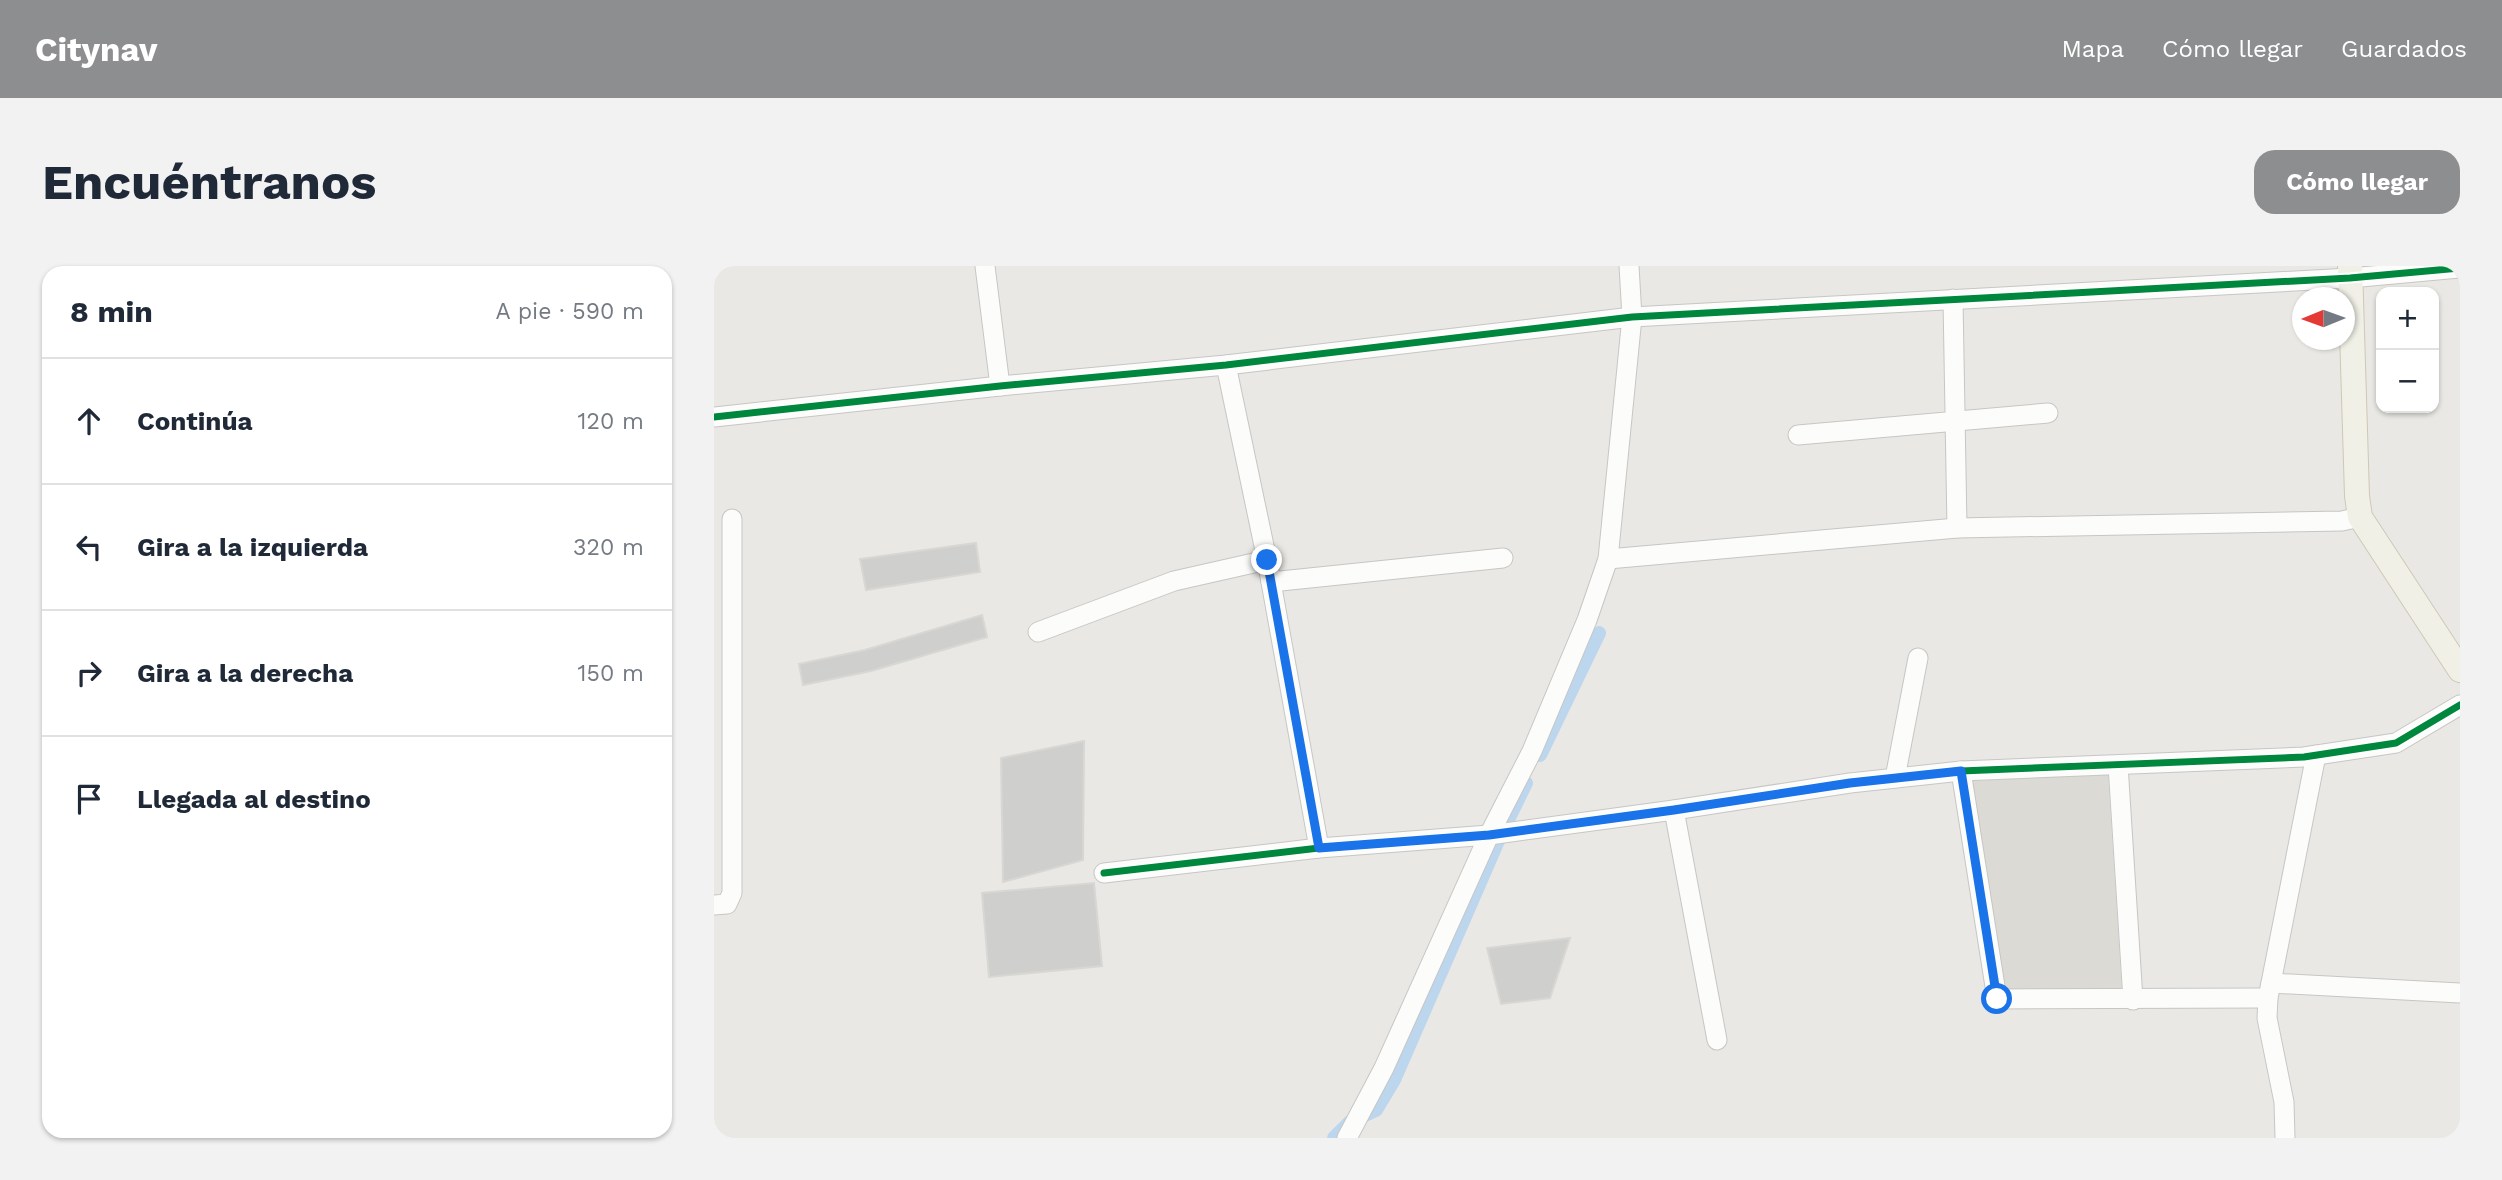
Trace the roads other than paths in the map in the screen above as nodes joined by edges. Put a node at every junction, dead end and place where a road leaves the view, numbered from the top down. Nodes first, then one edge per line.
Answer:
1 (985, 266) edge
2 (1629, 266) edge
3 (2460, 268) edge
4 (2350, 272) edge
5 (1953, 299) junction
6 (1632, 317) junction
7 (1226, 365) junction
8 (1000, 386) junction
9 (2048, 413) dead end
10 (714, 416) edge
11 (1954, 422) junction
12 (1798, 435) dead end
13 (2360, 517) junction
14 (732, 519) dead end
15 (1957, 528) junction
16 (1503, 558) dead end
17 (1608, 559) junction
18 (1267, 560) junction
19 (1270, 582) junction
20 (1038, 632) dead end
21 (1918, 658) dead end
22 (2460, 670) edge
23 (2460, 705) edge
24 (2316, 755) junction
25 (2118, 765) junction
26 (1961, 771) junction
27 (1895, 778) junction
28 (1674, 810) junction
29 (1489, 835) junction
30 (1319, 848) junction
31 (1104, 873) dead end
32 (714, 905) edge
33 (2270, 990) junction
34 (2460, 993) edge
35 (2133, 1000) junction
36 (1717, 1040) dead end
37 (1347, 1138) edge
38 (2285, 1138) edge

1 - 8 street
2 - 6 street
3 - 4 street
4 - 5 street
4 - 13 main road
5 - 6 street
5 - 11 street
6 - 7 street
6 - 17 street
7 - 8 street
7 - 18 street
8 - 10 street
9 - 11 street
11 - 12 street
11 - 15 street
13 - 15 street
13 - 22 main road
14 - 32 street
15 - 17 street
16 - 19 street
17 - 29 street
18 - 19 street
18 - 20 street
19 - 30 street
21 - 27 street
23 - 24 street
24 - 25 street
24 - 33 street
25 - 26 street
25 - 35 street
26 - 27 street
26 - 35 street
27 - 28 street
28 - 29 street
28 - 36 street
29 - 30 street
29 - 37 street
30 - 31 street
33 - 34 street
33 - 35 street
33 - 38 street

